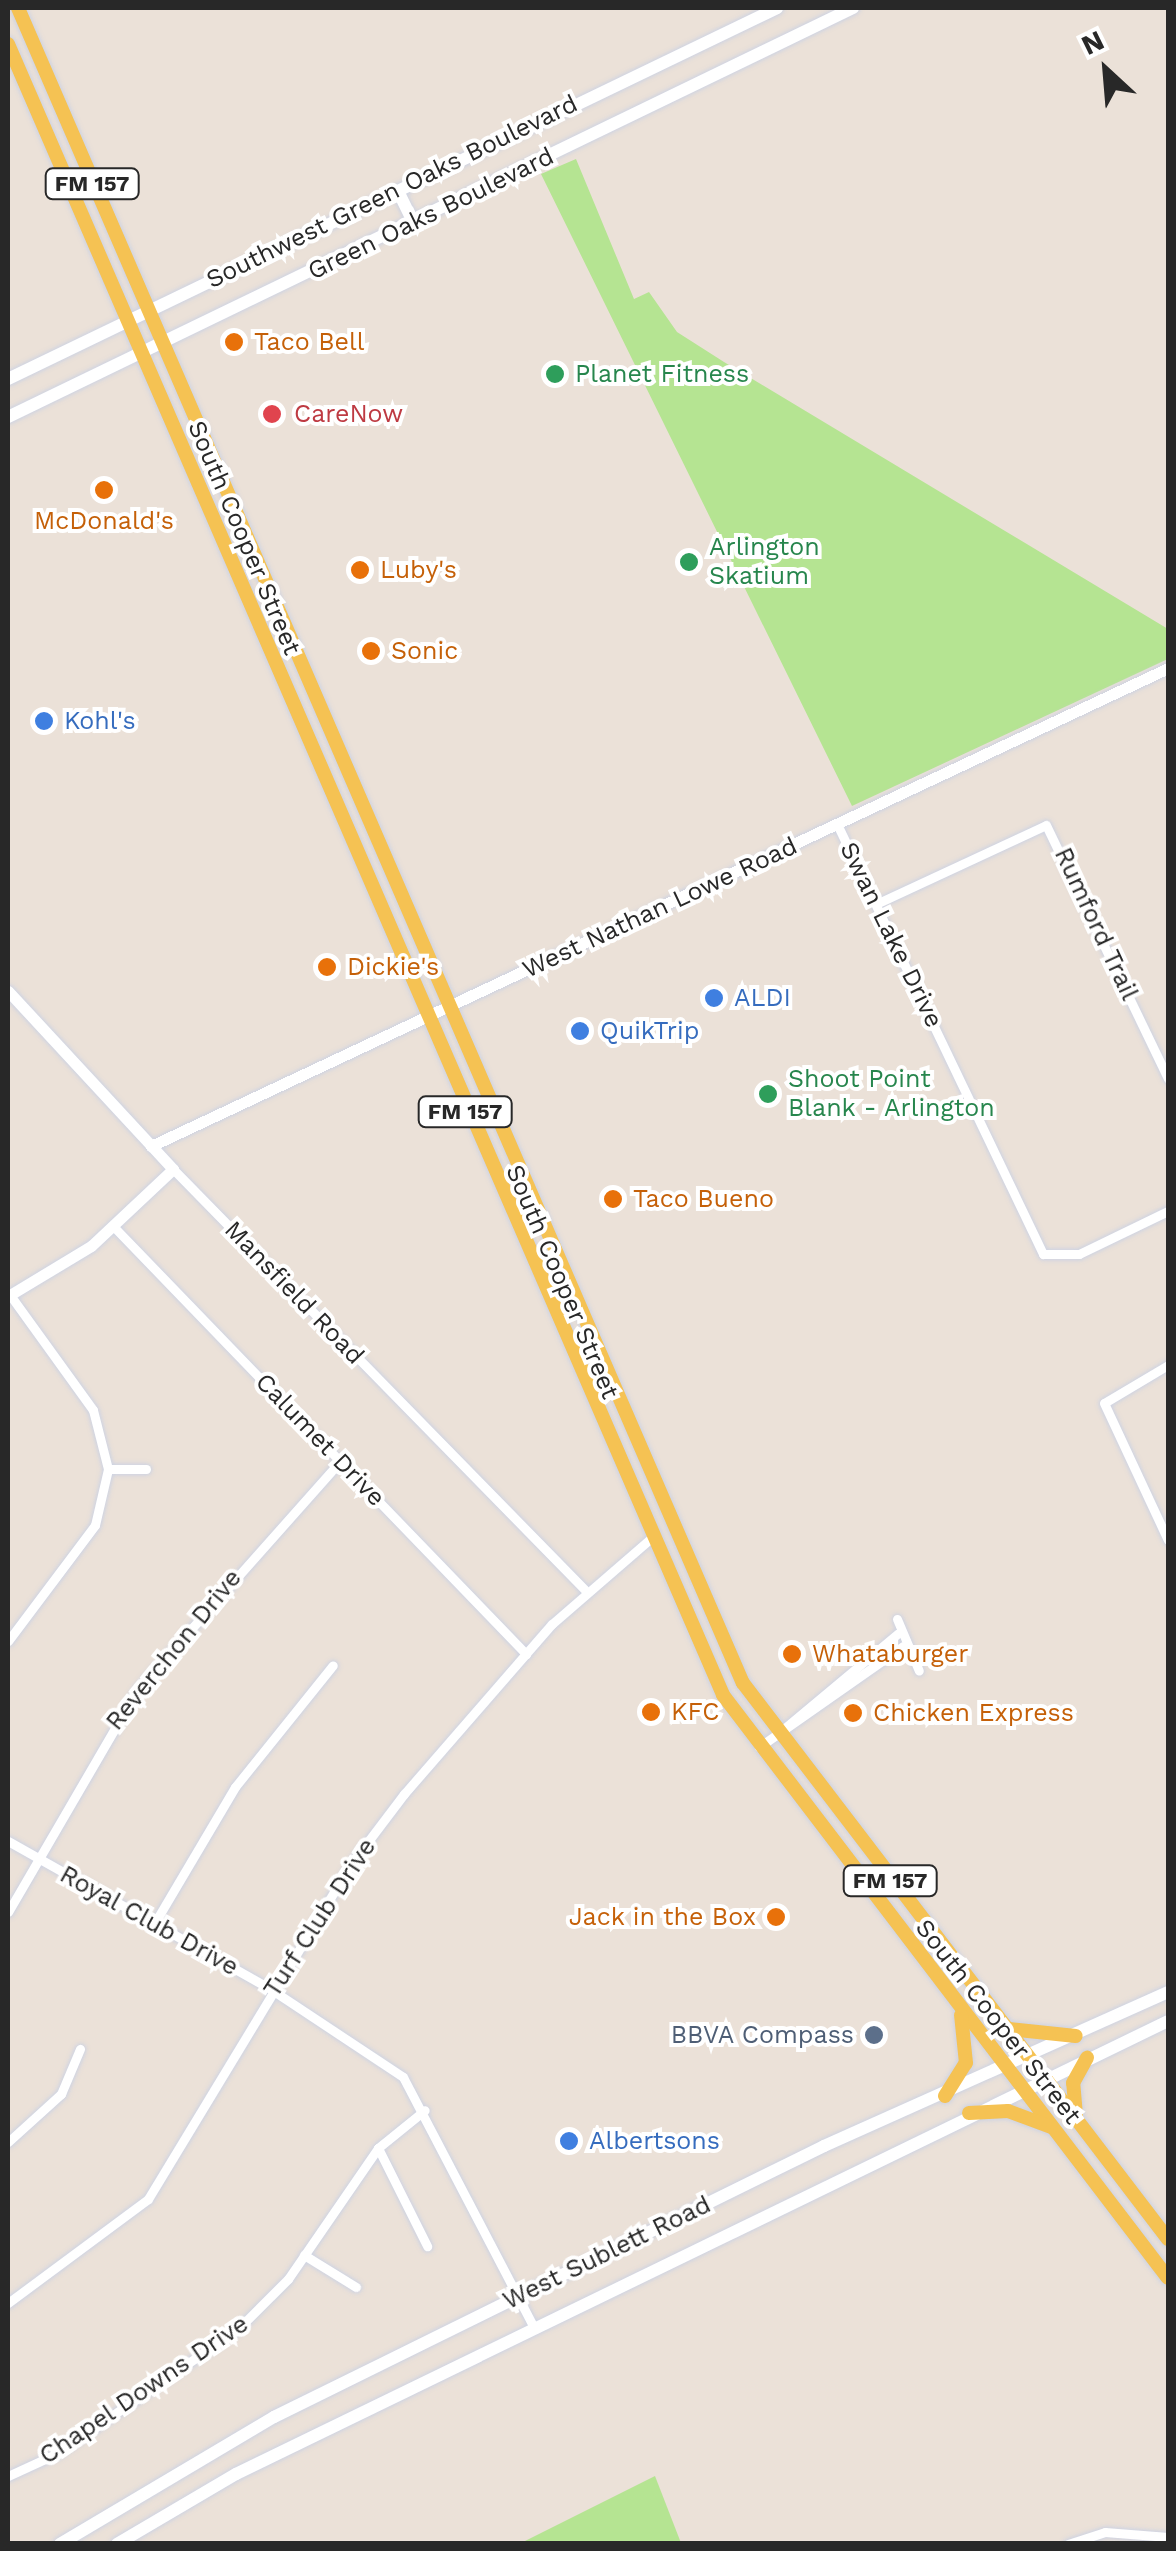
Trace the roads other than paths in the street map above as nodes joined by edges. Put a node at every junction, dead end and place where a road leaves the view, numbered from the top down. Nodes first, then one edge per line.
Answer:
1 (18, 8) edge
2 (777, 8) edge
3 (853, 8) edge
4 (8, 44) edge
5 (39, 57) junction
6 (17, 67) junction
7 (398, 191) junction
8 (413, 222) junction
9 (148, 311) junction
10 (126, 320) junction
11 (162, 341) junction
12 (138, 351) junction
13 (8, 379) edge
14 (8, 417) edge
15 (1168, 668) edge
16 (838, 824) junction
17 (876, 904) junction
18 (8, 991) edge
19 (447, 1007) junction
20 (425, 1017) junction
21 (1168, 1078) edge
22 (151, 1146) junction
23 (173, 1168) junction
24 (1168, 1211) edge
25 (113, 1226) junction
26 (567, 1290) junction
27 (9, 1295) edge
28 (545, 1300) junction
29 (1168, 1365) edge
30 (340, 1461) junction
31 (108, 1469) junction
32 (146, 1469) dead end
33 (1168, 1507) edge
34 (1156, 1513) junction
35 (650, 1539) junction
36 (1168, 1540) edge
37 (585, 1590) junction
38 (897, 1620) dead end
39 (897, 1634) junction
40 (8, 1641) edge
41 (903, 1646) junction
42 (526, 1654) junction
43 (333, 1665) dead end
44 (919, 1672) dead end
45 (779, 1734) junction
46 (759, 1747) junction
47 (8, 1842) edge
48 (36, 1857) junction
49 (8, 1912) edge
50 (154, 1924) junction
51 (272, 1990) junction
52 (1168, 1992) edge
53 (960, 2009) junction
54 (1168, 2021) edge
55 (1004, 2026) junction
56 (1076, 2036) junction
57 (80, 2049) dead end
58 (1028, 2058) junction
59 (1088, 2058) junction
60 (1006, 2068) junction
61 (1044, 2078) junction
62 (1021, 2088) junction
63 (945, 2096) junction
64 (425, 2110) junction
65 (970, 2113) junction
66 (1076, 2120) junction
67 (1052, 2127) junction
68 (8, 2142) edge
69 (378, 2148) junction
70 (1168, 2239) edge
71 (427, 2246) dead end
72 (304, 2255) junction
73 (1168, 2278) edge
74 (356, 2288) dead end
75 (520, 2296) junction
76 (8, 2304) edge
77 (534, 2328) junction
78 (8, 2476) edge
79 (1168, 2538) edge
80 (60, 2544) edge
81 (117, 2544) edge
82 (1068, 2544) edge

1 - 5 main road, South Cooper Street / FM 157
2 - 7 main road, Southwest Green Oaks Boulevard
3 - 8 main road, Green Oaks Boulevard
4 - 6 main road, South Cooper Street / FM 157
5 - 6 main road
5 - 9 main road, South Cooper Street / FM 157
6 - 10 main road, South Cooper Street / FM 157
7 - 8 main road
7 - 9 main road, Southwest Green Oaks Boulevard
8 - 11 main road, Green Oaks Boulevard
9 - 10 main road, Southwest Green Oaks Boulevard
9 - 11 main road, South Cooper Street / FM 157
10 - 12 main road, South Cooper Street / FM 157
10 - 13 main road, Southwest Green Oaks Boulevard
11 - 12 main road, Green Oaks Boulevard
11 - 19 main road, South Cooper Street / FM 157
12 - 14 main road, Green Oaks Boulevard
12 - 20 main road, South Cooper Street / FM 157
15 - 16 street, West Nathan Lowe Road
16 - 17 street, Swan Lake Drive
16 - 19 street, West Nathan Lowe Road
17 - 21 street, Rumford Trail
17 - 24 street, Swan Lake Drive
18 - 22 street, Mansfield Road
19 - 20 street, West Nathan Lowe Road
19 - 26 main road, South Cooper Street / FM 157
20 - 22 street, West Nathan Lowe Road
20 - 28 main road, South Cooper Street / FM 157
22 - 23 street, Mansfield Road
23 - 25 street
23 - 37 street, Mansfield Road
25 - 27 street
25 - 30 street, Calumet Drive
26 - 28 main road
26 - 45 main road, South Cooper Street / FM 157
27 - 31 street
28 - 35 main road, South Cooper Street / FM 157
29 - 34 street
30 - 42 street, Calumet Drive
30 - 48 street, Reverchon Drive
31 - 32 street
31 - 40 street
33 - 34 street
34 - 36 street
35 - 37 street, Turf Club Drive
35 - 46 main road, South Cooper Street / FM 157
37 - 42 street, Turf Club Drive
38 - 39 street
39 - 41 street
39 - 45 street
41 - 44 street
41 - 45 street
42 - 51 street, Turf Club Drive
43 - 50 street
45 - 46 street
45 - 55 main road, South Cooper Street / FM 157
46 - 53 main road, South Cooper Street / FM 157
47 - 48 street, Royal Club Drive
48 - 49 street, Reverchon Drive
48 - 50 street, Royal Club Drive
50 - 51 street, Royal Club Drive
51 - 64 street, Royal Club Drive
51 - 76 street, Turf Club Drive
52 - 56 main road, West Sublett Road
53 - 60 main road, South Cooper Street / FM 157
53 - 63 main road
54 - 59 main road, West Sublett Road
55 - 56 main road
55 - 58 main road, South Cooper Street / FM 157
56 - 58 main road, West Sublett Road
57 - 68 street
58 - 60 main road, West Sublett Road
58 - 61 main road, South Cooper Street / FM 157
59 - 61 main road, West Sublett Road
59 - 66 main road
60 - 62 main road, South Cooper Street / FM 157
60 - 63 main road, West Sublett Road
61 - 62 main road, West Sublett Road
61 - 66 main road, South Cooper Street / FM 157
62 - 65 main road, West Sublett Road
62 - 67 main road, South Cooper Street / FM 157
63 - 75 main road, West Sublett Road
64 - 69 street, Chapel Downs Drive
64 - 75 street, Royal Club Drive
65 - 67 main road
65 - 77 main road, West Sublett Road
66 - 70 main road, South Cooper Street / FM 157
67 - 73 main road, South Cooper Street / FM 157
69 - 71 street
69 - 72 street, Chapel Downs Drive
72 - 74 street
72 - 78 street, Chapel Downs Drive
75 - 77 street, Royal Club Drive
75 - 80 main road, West Sublett Road
77 - 81 main road, West Sublett Road
79 - 82 street

